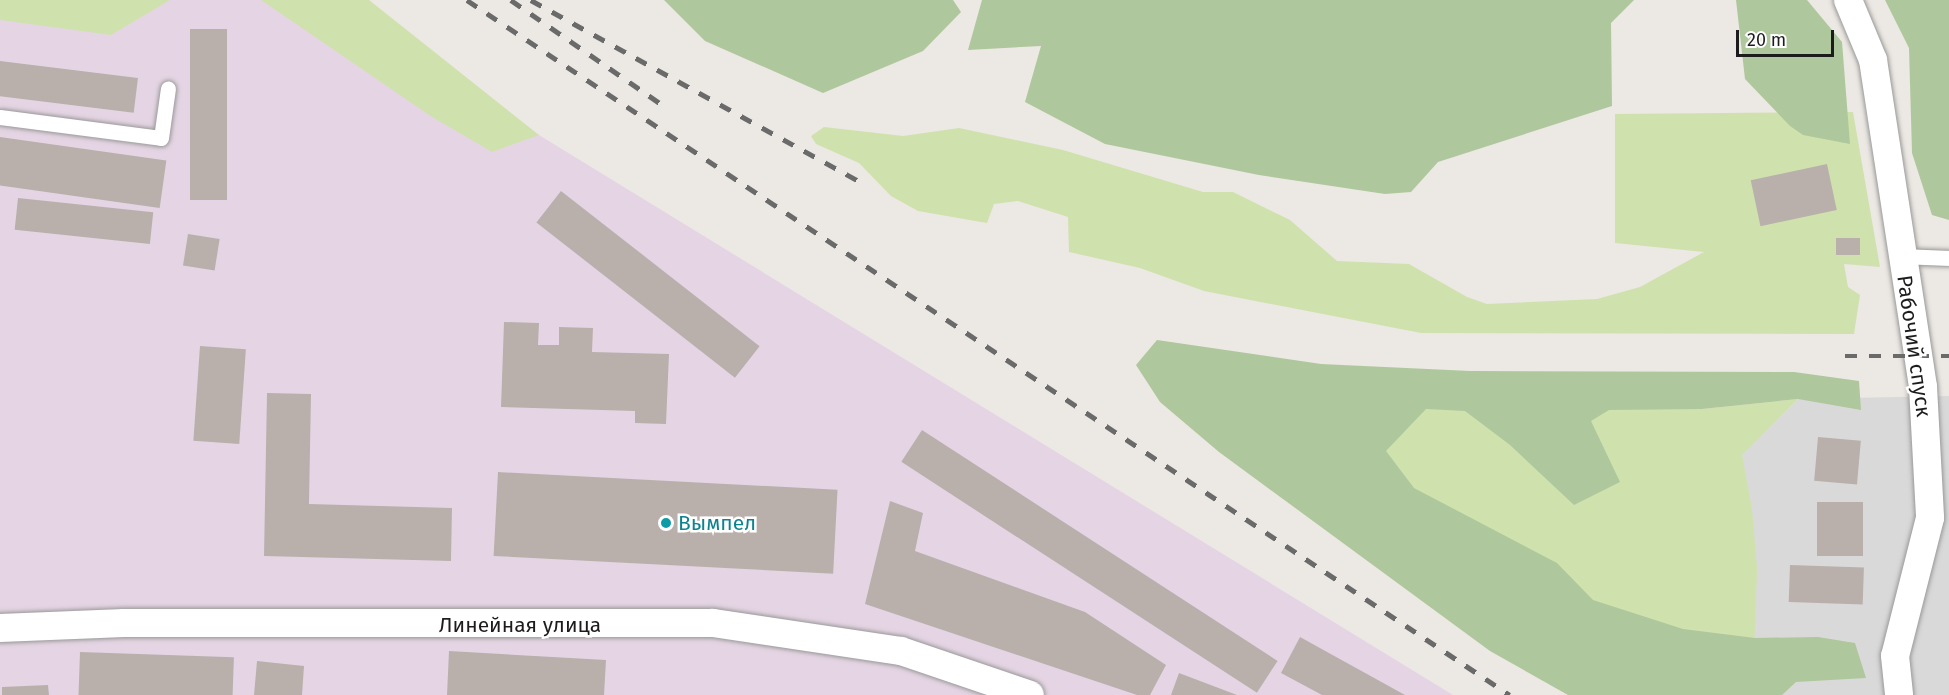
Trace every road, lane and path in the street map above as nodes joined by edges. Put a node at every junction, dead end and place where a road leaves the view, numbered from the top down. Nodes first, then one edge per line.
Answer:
1 (1848, 0) edge
2 (168, 88) dead end
3 (0, 117) edge
4 (1901, 256) junction
5 (1949, 258) edge
6 (0, 628) edge
7 (1030, 695) edge
8 (1899, 695) edge

1 - 4 street, Рабочий спуск
2 - 3 lane
4 - 5 lane
4 - 8 street, Рабочий спуск
6 - 7 street, Линейная улица

